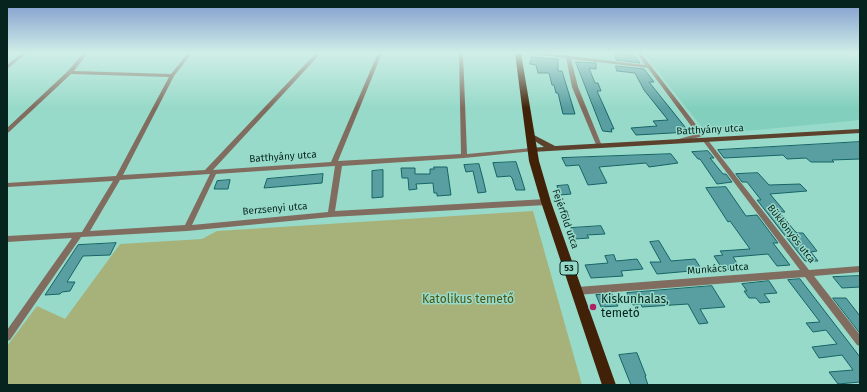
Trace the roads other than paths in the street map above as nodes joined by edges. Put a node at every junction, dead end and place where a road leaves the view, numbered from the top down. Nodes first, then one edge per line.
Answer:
1 (176, 71) edge
2 (302, 71) edge
3 (373, 71) edge
4 (462, 71) edge
5 (521, 71) edge
6 (571, 71) edge
7 (653, 71) edge
8 (70, 72) joint
9 (172, 76) junction
10 (860, 130) edge
11 (7, 131) edge
12 (530, 136) junction
13 (703, 137) junction
14 (598, 146) junction
15 (561, 148) junction
16 (532, 150) junction
17 (464, 156) junction
18 (337, 163) junction
19 (211, 172) junction
20 (118, 178) junction
21 (7, 184) edge
22 (546, 202) junction
23 (331, 214) junction
24 (188, 228) junction
25 (82, 233) junction
26 (7, 239) edge
27 (860, 269) edge
28 (808, 273) junction
29 (577, 291) junction
30 (7, 337) edge
31 (860, 342) edge
32 (609, 385) edge

1 - 9 street
2 - 19 street
3 - 18 street
4 - 17 street
5 - 12 main road, 53
6 - 14 street
7 - 13 street, Bükkönyös utca
8 - 9 street
8 - 11 street
9 - 20 street
10 - 13 main road, Batthyány utca
12 - 15 main road, Batthyány utca
12 - 16 main road, 53
13 - 14 main road, Batthyány utca
13 - 28 street, Bükkönyös utca
14 - 15 main road, Batthyány utca
15 - 16 main road, Batthyány utca
16 - 17 street, Batthyány utca
16 - 22 main road, Fejérföld utca / 53
17 - 18 street, Batthyány utca
18 - 19 street, Batthyány utca
18 - 23 street
19 - 20 street, Batthyány utca
19 - 24 street
20 - 21 street, Batthyány utca
20 - 25 street
22 - 23 street, Berzsenyi utca
22 - 29 main road, Fejérföld utca / 53
23 - 24 street, Berzsenyi utca
24 - 25 street, Berzsenyi utca
25 - 26 street, Berzsenyi utca
25 - 30 street
27 - 28 street, Munkács utca
28 - 29 street, Munkács utca
28 - 31 street, Bükkönyös utca
29 - 32 main road, Fejérföld utca / 53

